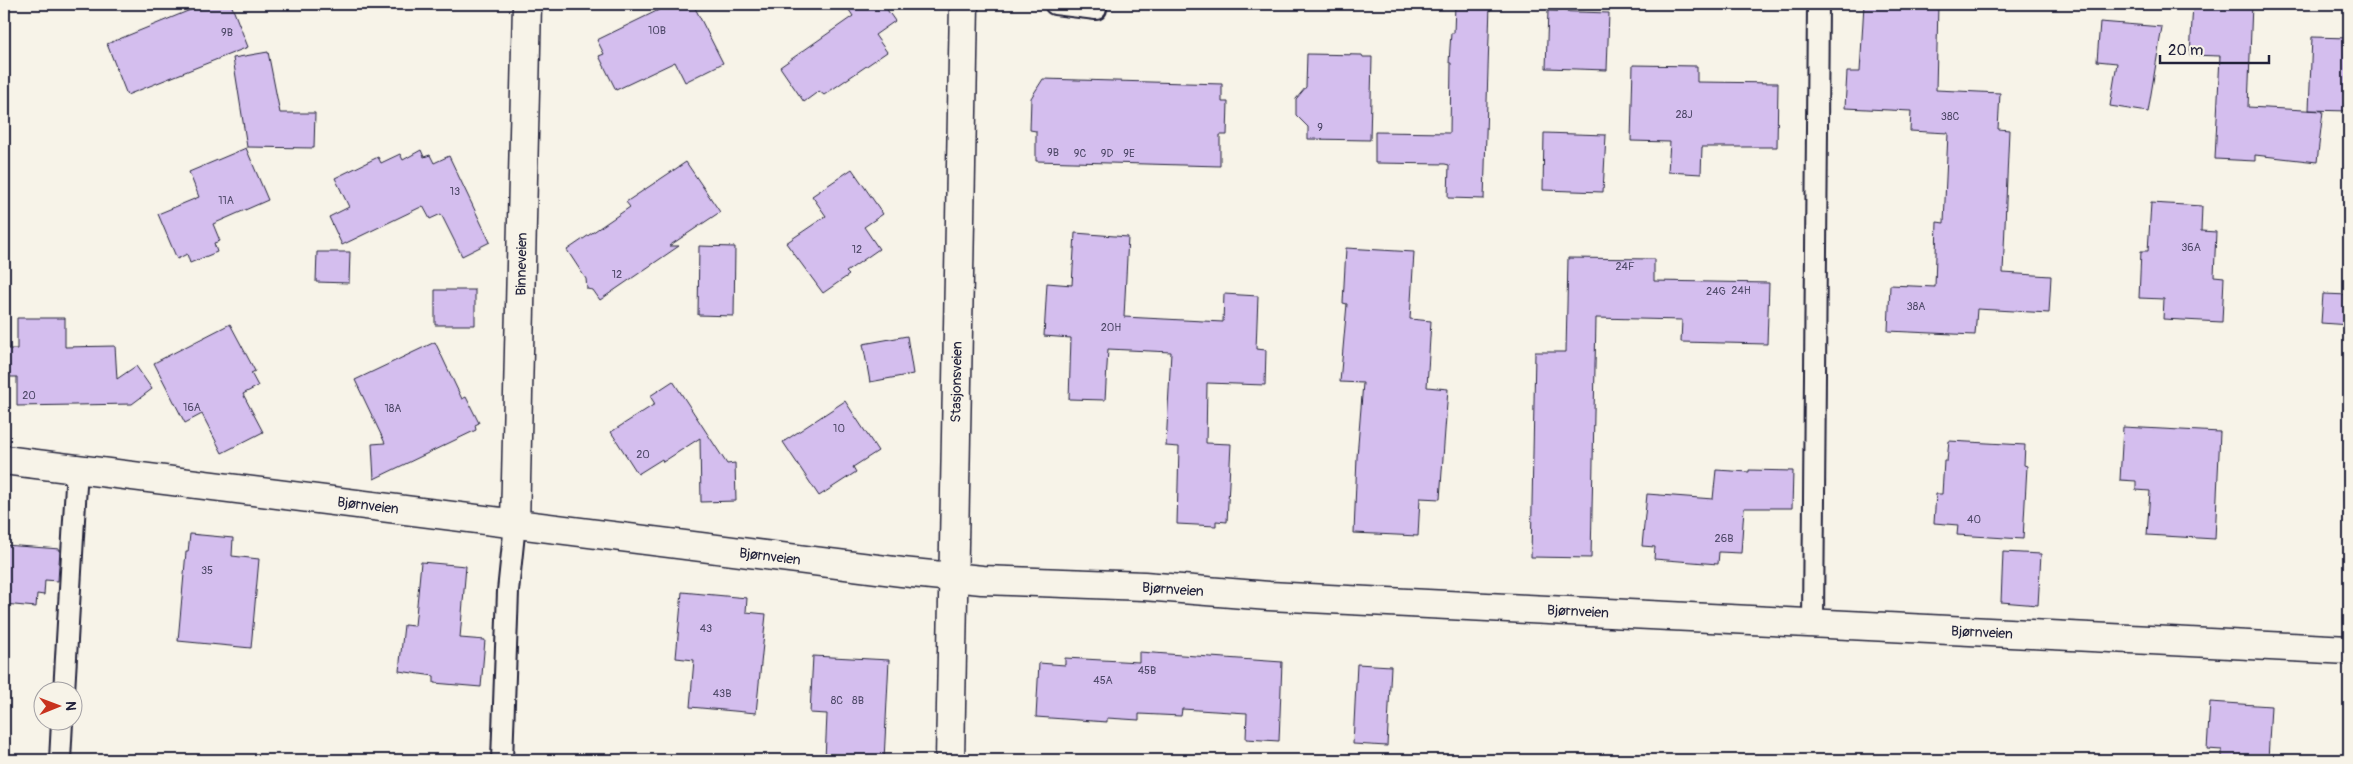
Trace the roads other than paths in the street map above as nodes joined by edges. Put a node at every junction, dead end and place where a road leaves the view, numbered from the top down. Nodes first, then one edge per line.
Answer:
1 (527, 4) edge
2 (964, 4) edge
3 (1055, 4) edge
4 (1818, 4) edge
5 (1096, 9) dead end
6 (4, 460) edge
7 (77, 468) junction
8 (515, 524) junction
9 (952, 577) junction
10 (1813, 622) junction
11 (2349, 650) edge
12 (65, 682) edge
13 (61, 732) edge
14 (60, 760) edge
15 (502, 760) edge
16 (950, 760) edge

1 - 8 street, Binneveien
2 - 9 street, Stasjonsveien
3 - 5 lane
4 - 10 lane
6 - 7 street, Bjørnveien
7 - 8 street, Bjørnveien
7 - 12 lane
8 - 9 street, Bjørnveien
8 - 15 lane
9 - 10 street, Bjørnveien
9 - 16 street, Stasjonsveien
10 - 11 street, Bjørnveien
13 - 14 lane

